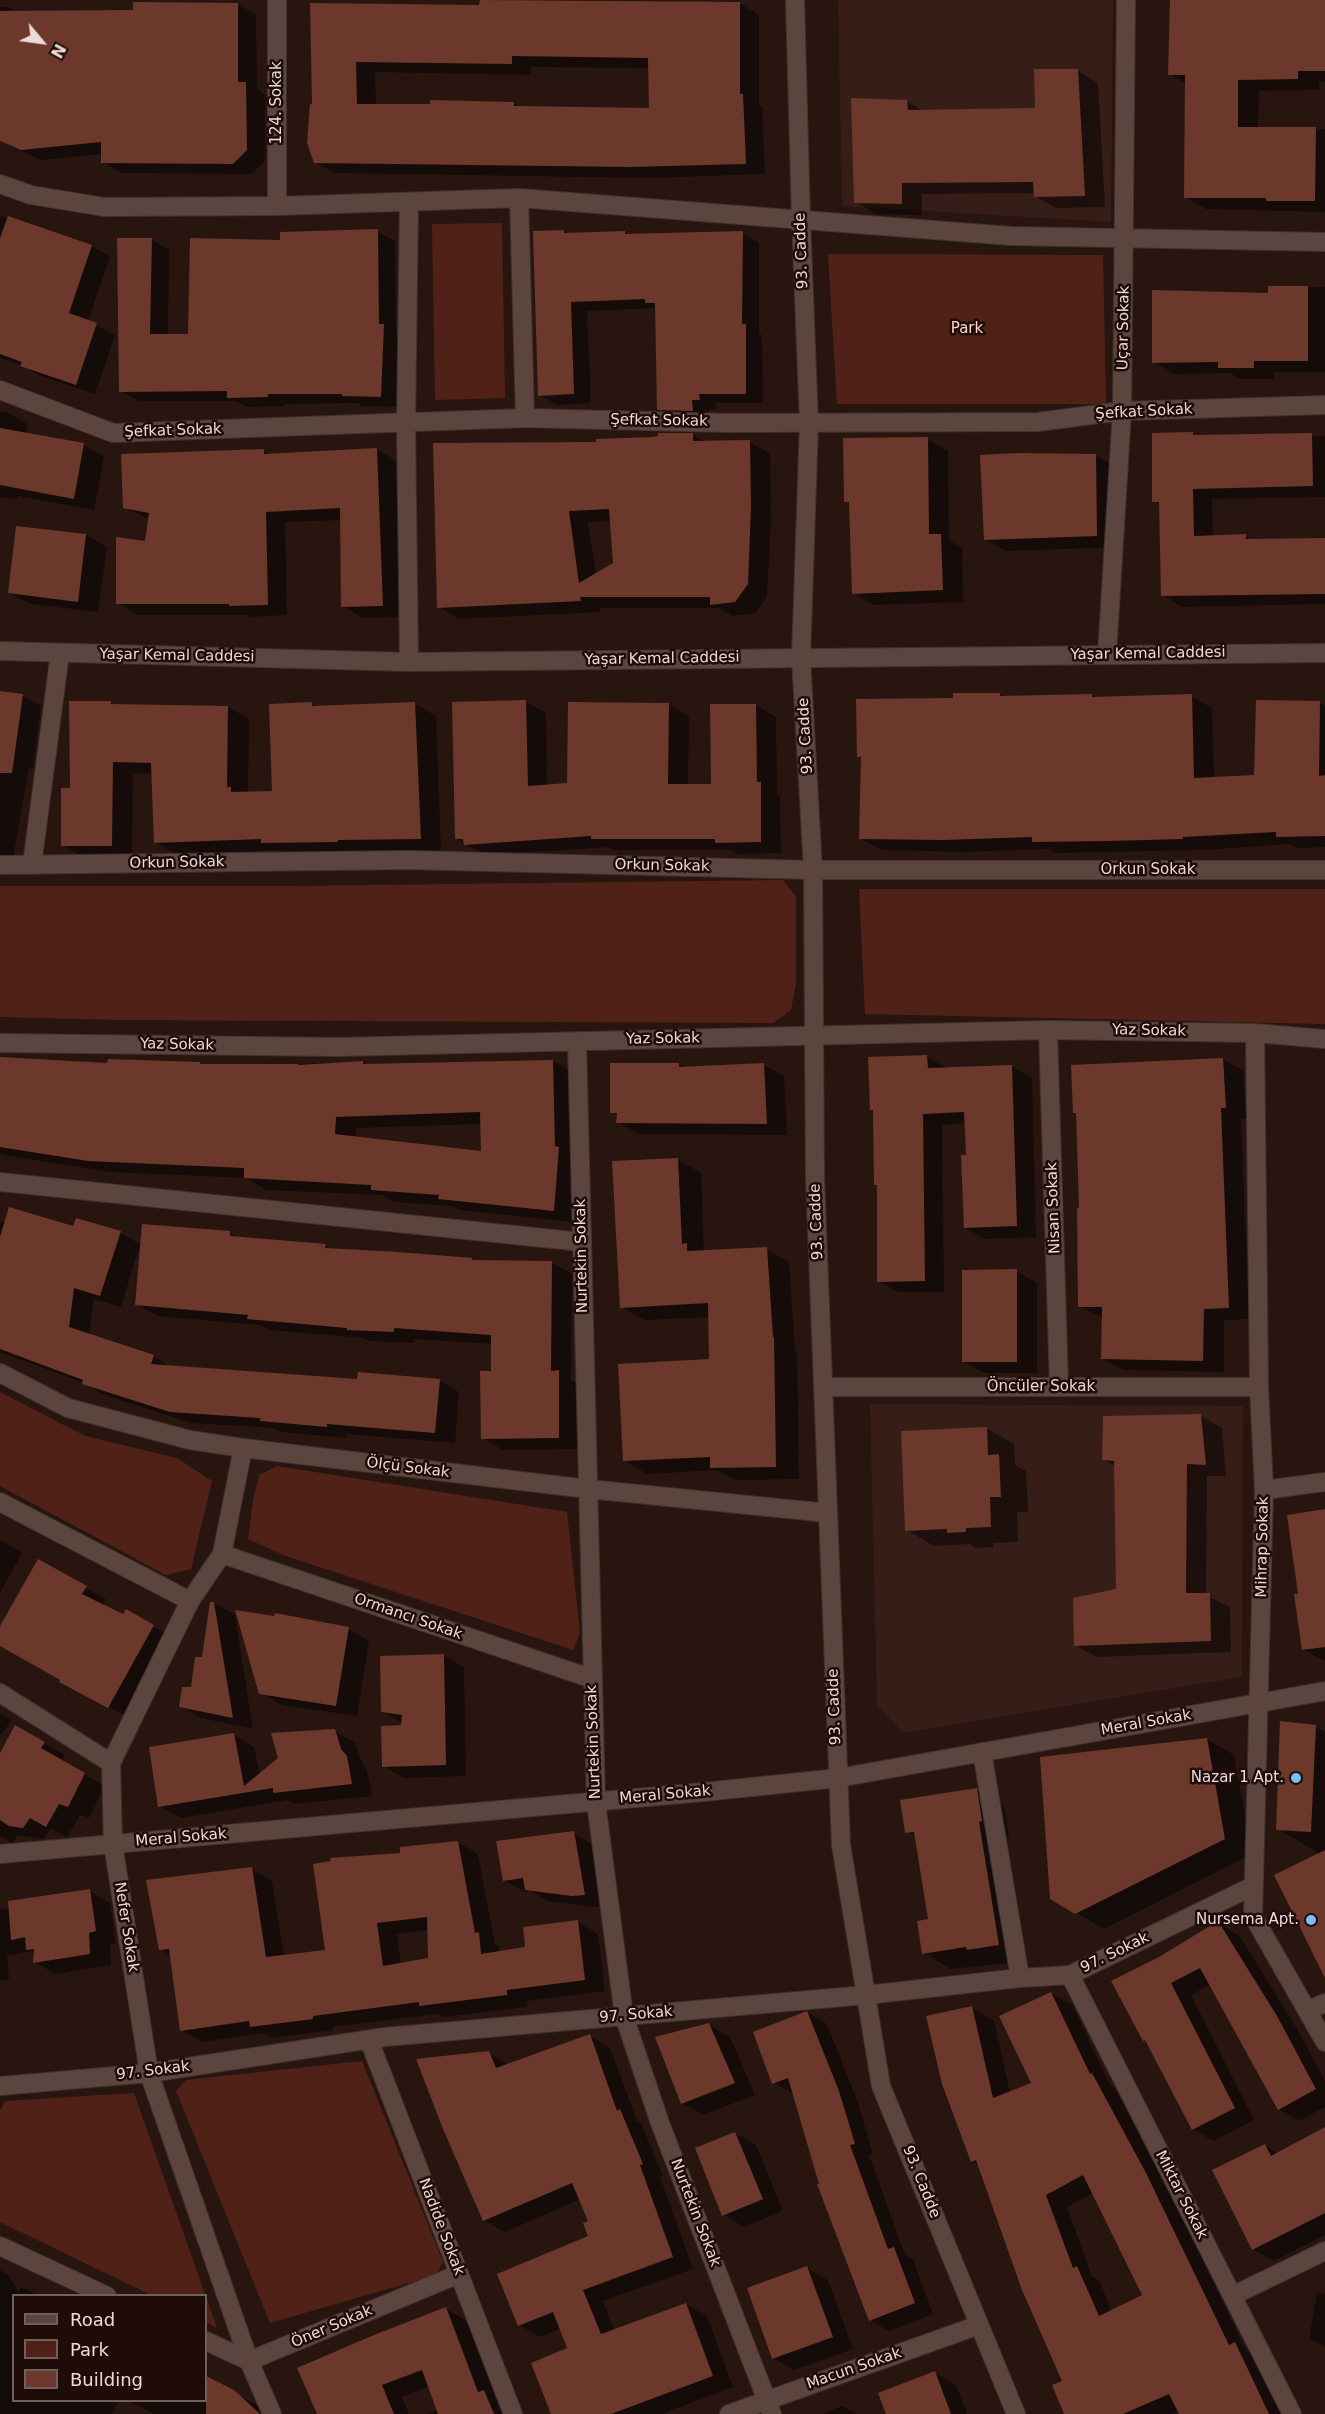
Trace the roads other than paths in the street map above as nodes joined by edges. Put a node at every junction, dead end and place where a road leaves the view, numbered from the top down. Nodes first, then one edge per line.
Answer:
1 (277, 0) edge
2 (795, 0) edge
3 (1126, 0) edge
4 (0, 184) edge
5 (519, 198) junction
6 (409, 202) junction
7 (277, 206) junction
8 (801, 219) junction
9 (1125, 238) junction
10 (1325, 242) edge
11 (0, 390) edge
12 (1325, 405) edge
13 (1122, 411) junction
14 (525, 418) junction
15 (809, 423) junction
16 (406, 424) junction
17 (0, 651) edge
18 (60, 653) junction
19 (1325, 653) edge
20 (1107, 655) junction
21 (801, 658) junction
22 (409, 662) junction
23 (0, 865) edge
24 (32, 865) junction
25 (813, 870) junction
26 (1325, 870) edge
27 (1048, 1030) junction
28 (1256, 1033) junction
29 (815, 1035) junction
30 (1325, 1039) edge
31 (577, 1041) junction
32 (0, 1044) edge
33 (0, 1182) edge
34 (582, 1242) junction
35 (0, 1373) edge
36 (823, 1387) junction
37 (1059, 1387) junction
38 (1259, 1387) junction
39 (243, 1448) junction
40 (1325, 1482) edge
41 (588, 1489) junction
42 (1264, 1490) junction
43 (0, 1502) edge
44 (828, 1513) junction
45 (222, 1554) junction
46 (190, 1601) junction
47 (593, 1679) junction
48 (1325, 1691) edge
49 (0, 1693) edge
50 (1259, 1703) junction
51 (982, 1752) junction
52 (111, 1763) junction
53 (838, 1778) junction
54 (596, 1802) junction
55 (113, 1844) junction
56 (0, 1854) edge
57 (1253, 1886) junction
58 (1070, 1975) junction
59 (1020, 1978) junction
60 (866, 1995) junction
61 (1325, 2003) edge
62 (1307, 2011) junction
63 (624, 2016) junction
64 (369, 2040) junction
65 (1325, 2042) edge
66 (149, 2073) junction
67 (0, 2086) edge
68 (0, 2246) edge
69 (1325, 2251) edge
70 (459, 2274) junction
71 (105, 2294) edge
72 (1232, 2296) junction
73 (980, 2325) junction
74 (207, 2341) edge
75 (249, 2361) junction
76 (770, 2407) edge
77 (272, 2414) edge
78 (513, 2414) edge
79 (729, 2414) edge
80 (1016, 2414) edge
81 (1292, 2414) edge

1 - 7 street, 124. Sokak
2 - 8 street, 93. Cadde
3 - 9 street, Uçar Sokak
4 - 7 street
5 - 6 street
5 - 8 street
5 - 14 street
6 - 7 street
6 - 16 street
8 - 9 street
8 - 15 street, 93. Cadde
9 - 10 street
9 - 13 street, Uçar Sokak
11 - 16 street, Şefkat Sokak
12 - 13 street, Şefkat Sokak
13 - 15 street, Şefkat Sokak
13 - 20 street, Uçar Sokak
14 - 15 street, Şefkat Sokak
14 - 16 street, Şefkat Sokak
15 - 21 street, 93. Cadde
16 - 22 street
17 - 18 street, Yaşar Kemal Caddesi
18 - 22 street, Yaşar Kemal Caddesi
18 - 24 street
19 - 20 street, Yaşar Kemal Caddesi
20 - 21 street, Yaşar Kemal Caddesi
21 - 22 street, Yaşar Kemal Caddesi
21 - 25 street, 93. Cadde
23 - 24 street, Orkun Sokak
24 - 25 street, Orkun Sokak
25 - 26 street, Orkun Sokak
25 - 29 street, 93. Cadde
27 - 28 street, Yaz Sokak
27 - 29 street, Yaz Sokak
27 - 37 street, Nisan Sokak
28 - 30 street, Yaz Sokak
28 - 38 street, Mihrap Sokak
29 - 31 street, Yaz Sokak
29 - 36 street, 93. Cadde
31 - 32 street, Yaz Sokak
31 - 34 street, Nurtekin Sokak
33 - 34 street
34 - 41 street, Nurtekin Sokak
35 - 39 street, Ölçü Sokak
36 - 37 street, Öncüler Sokak
36 - 44 street, 93. Cadde
37 - 38 street, Öncüler Sokak
38 - 42 street, Mihrap Sokak
39 - 41 street, Ölçü Sokak
39 - 45 street, Nefer Sokak
40 - 42 street
41 - 44 street, Ölçü Sokak
41 - 47 street, Nurtekin Sokak
42 - 50 street, Mihrap Sokak
43 - 46 street
44 - 53 street, 93. Cadde
45 - 46 street, Nefer Sokak
45 - 47 street, Ormancı Sokak
46 - 52 street, Nefer Sokak
47 - 54 street, Nurtekin Sokak
48 - 50 street, Meral Sokak
49 - 52 street
50 - 51 street, Meral Sokak
50 - 57 street, Mihrap Sokak
51 - 53 street, Meral Sokak
51 - 59 street
52 - 55 street, Nefer Sokak
53 - 54 street, Meral Sokak
53 - 60 street, 93. Cadde
54 - 55 street, Meral Sokak
54 - 63 street, Nurtekin Sokak
55 - 56 street, Meral Sokak
55 - 66 street, Nefer Sokak
57 - 58 street, 97. Sokak
57 - 62 street, Mihrap Sokak
58 - 59 street, 97. Sokak
58 - 72 street, Miktar Sokak
59 - 60 street, 97. Sokak
60 - 63 street, 97. Sokak
60 - 73 street, 93. Cadde
61 - 62 street
62 - 65 street, Mihrap Sokak
63 - 64 street, 97. Sokak
63 - 76 street, Nurtekin Sokak
64 - 66 street, 97. Sokak
64 - 70 street, Nadide Sokak
66 - 67 street, 97. Sokak
66 - 75 street, Nefer Sokak
68 - 71 street
69 - 72 street
70 - 75 street, Öner Sokak
70 - 78 street, Nadide Sokak
72 - 81 street, Miktar Sokak
73 - 76 street, Macun Sokak
73 - 80 street, 93. Cadde
74 - 75 street
75 - 77 street, Nefer Sokak
76 - 79 street, Macun Sokak

